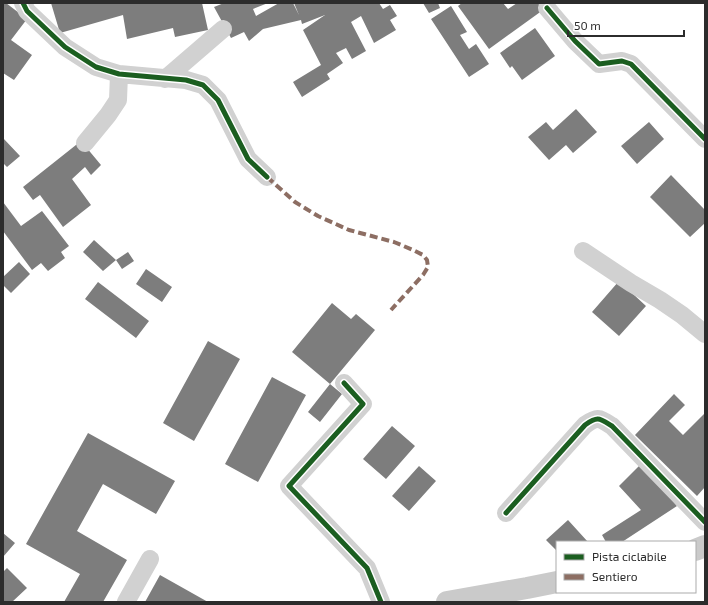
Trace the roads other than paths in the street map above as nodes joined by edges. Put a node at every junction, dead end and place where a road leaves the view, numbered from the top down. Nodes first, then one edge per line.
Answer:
1 (23, 3) edge
2 (547, 8) dead end
3 (223, 29) dead end
4 (119, 74) junction
5 (165, 79) junction
6 (705, 139) edge
7 (85, 143) dead end
8 (267, 177) dead end
9 (583, 251) dead end
10 (705, 334) edge
11 (344, 383) dead end
12 (506, 513) dead end
13 (705, 522) edge
14 (705, 546) edge
15 (696, 550) edge
16 (150, 559) dead end
17 (556, 582) edge
18 (126, 602) edge
19 (381, 602) edge
20 (447, 602) edge

1 - 4 street
2 - 6 street
3 - 5 street
4 - 5 street
4 - 7 street
5 - 8 street
9 - 10 street
11 - 19 street
12 - 13 street
14 - 15 street
16 - 18 street
17 - 20 street

